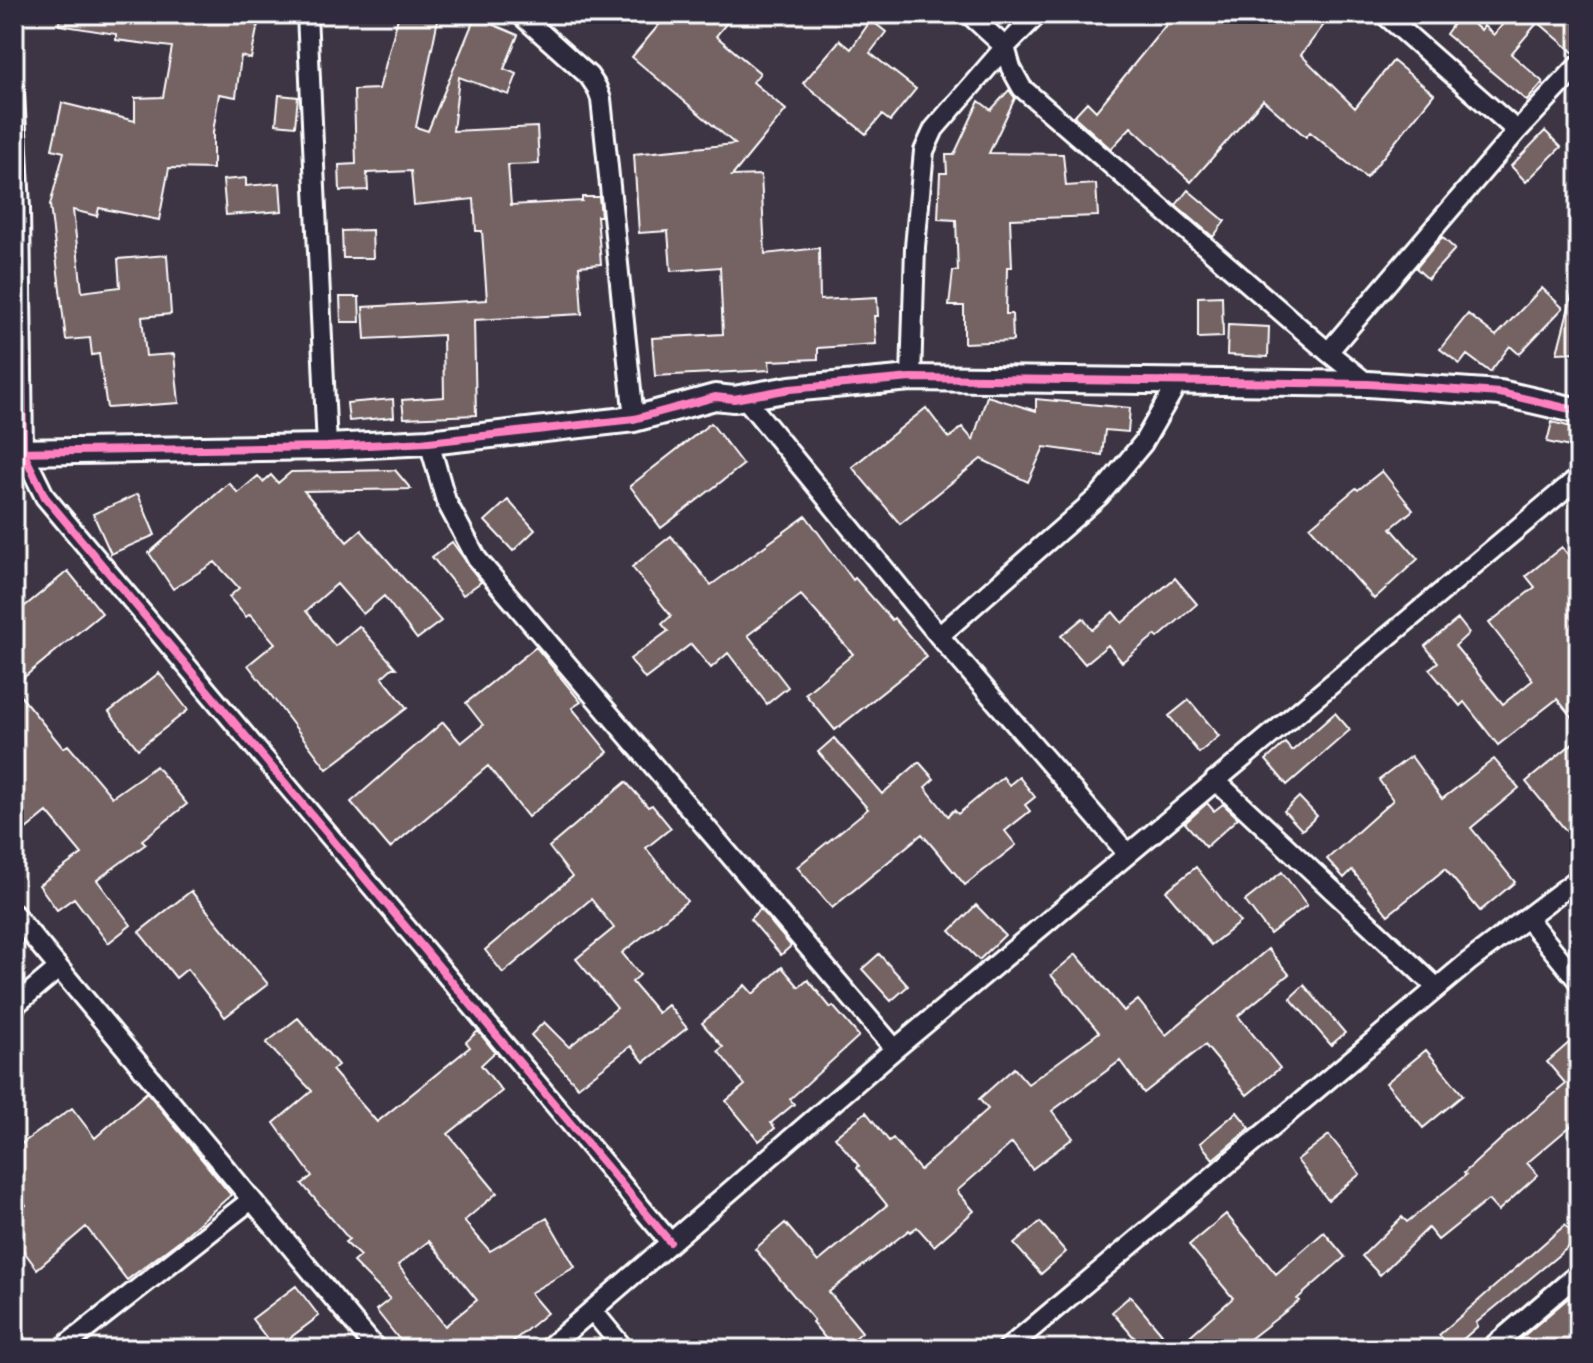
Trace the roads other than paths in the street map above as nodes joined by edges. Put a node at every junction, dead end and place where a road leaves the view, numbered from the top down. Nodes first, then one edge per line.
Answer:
1 (307, 14) edge
2 (520, 14) edge
3 (969, 14) edge
4 (1038, 14) edge
5 (1384, 14) edge
6 (1005, 47) junction
7 (1579, 65) edge
8 (14, 92) edge
9 (1517, 131) junction
10 (1328, 352) junction
11 (911, 378) junction
12 (1178, 382) junction
13 (1368, 384) junction
14 (744, 397) junction
15 (1579, 411) edge
16 (634, 419) junction
17 (429, 442) junction
18 (327, 447) junction
19 (18, 452) edge
20 (1579, 477) edge
21 (939, 636) junction
22 (1215, 780) junction
23 (1127, 853) junction
24 (1579, 878) edge
25 (14, 914) edge
26 (1527, 918) junction
27 (59, 968) junction
28 (1579, 982) edge
29 (1437, 988) junction
30 (14, 1006) edge
31 (895, 1049) junction
32 (251, 1200) junction
33 (670, 1242) junction
34 (1579, 1273) edge
35 (592, 1310) junction
36 (61, 1349) edge
37 (376, 1349) edge
38 (547, 1349) edge
39 (624, 1349) edge
40 (1007, 1349) edge
41 (1490, 1349) edge

1 - 18 street
2 - 16 street
3 - 6 street
4 - 6 street
5 - 9 street
6 - 10 street
6 - 11 street
7 - 9 street
8 - 19 street
9 - 10 street
10 - 13 street
11 - 12 street
11 - 14 street
12 - 13 street
12 - 21 street
13 - 15 street
14 - 16 street
14 - 21 street
16 - 17 street
17 - 18 street
17 - 31 street
18 - 19 street
19 - 33 street
20 - 22 street
21 - 23 street
22 - 23 street
22 - 29 street
23 - 31 street
24 - 26 street
25 - 27 street
26 - 28 street
26 - 29 street
27 - 30 street
27 - 32 street
29 - 40 street
31 - 33 street
32 - 36 street
32 - 37 street
33 - 35 street
34 - 41 street
35 - 38 street
35 - 39 street

